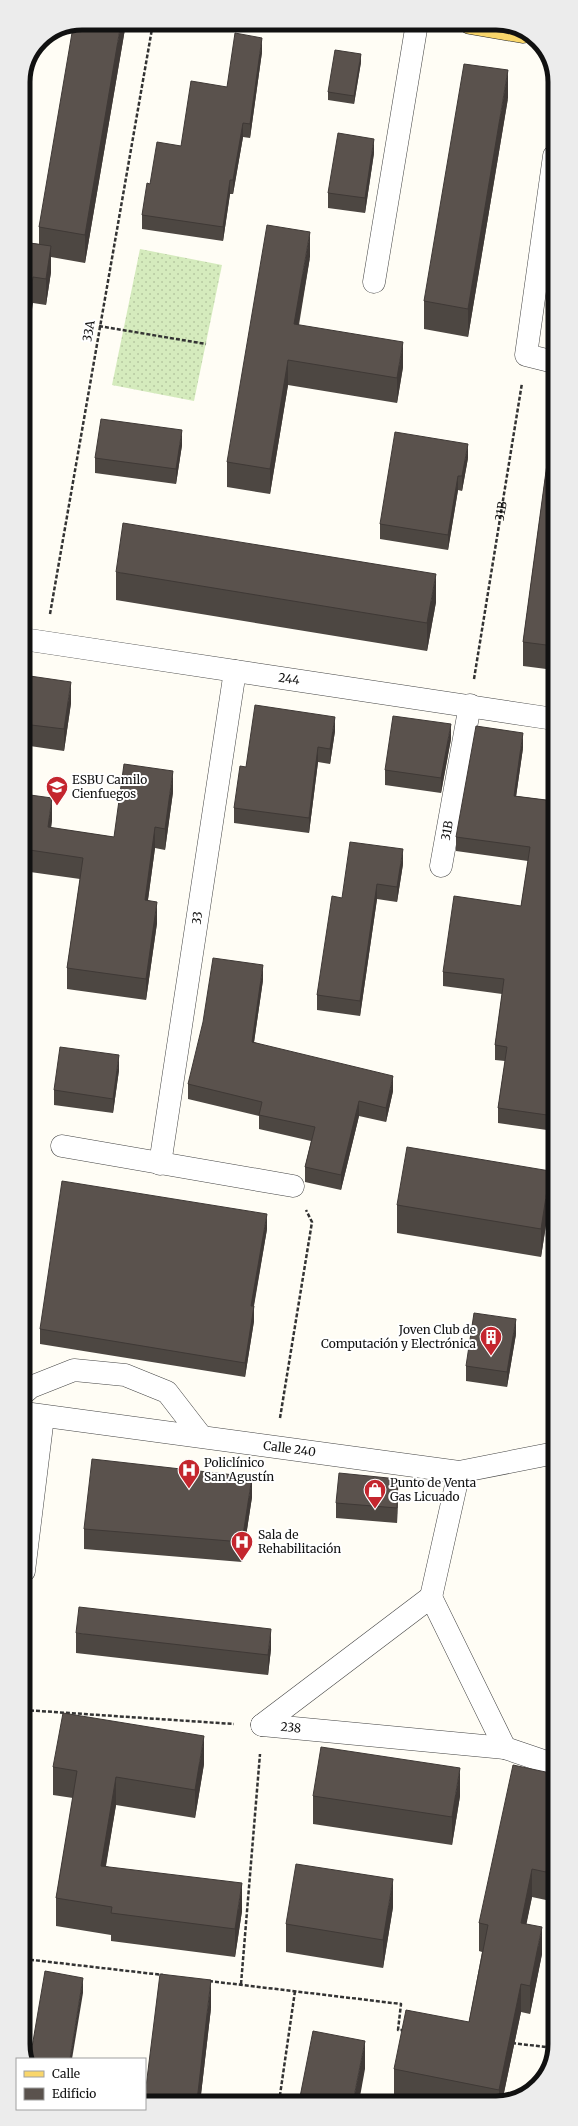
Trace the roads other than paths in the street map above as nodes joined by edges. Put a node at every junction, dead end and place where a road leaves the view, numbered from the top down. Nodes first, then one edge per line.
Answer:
1 (416, 30) edge
2 (548, 199) edge
3 (374, 282) dead end
4 (548, 360) edge
5 (30, 640) edge
6 (235, 671) junction
7 (470, 705) junction
8 (548, 718) edge
9 (441, 866) dead end
10 (62, 1146) dead end
11 (160, 1164) junction
12 (293, 1186) road end
13 (30, 1388) edge
14 (33, 1415) edge
15 (201, 1436) junction
16 (548, 1455) edge
17 (30, 1467) edge
18 (459, 1472) junction
19 (431, 1597) junction
20 (505, 1748) junction
21 (548, 1763) edge

1 - 3 street
2 - 4 street
5 - 6 street, 244
6 - 7 street, 244
6 - 11 street, 33
7 - 8 street, 244
7 - 9 street, 31B
10 - 11 street
11 - 12 street
13 - 15 street
14 - 15 street, Calle 240
14 - 17 street
15 - 18 street, Calle 240
16 - 18 street, Calle 240
18 - 19 street
19 - 20 street
19 - 20 street, 238
20 - 21 street, 238

